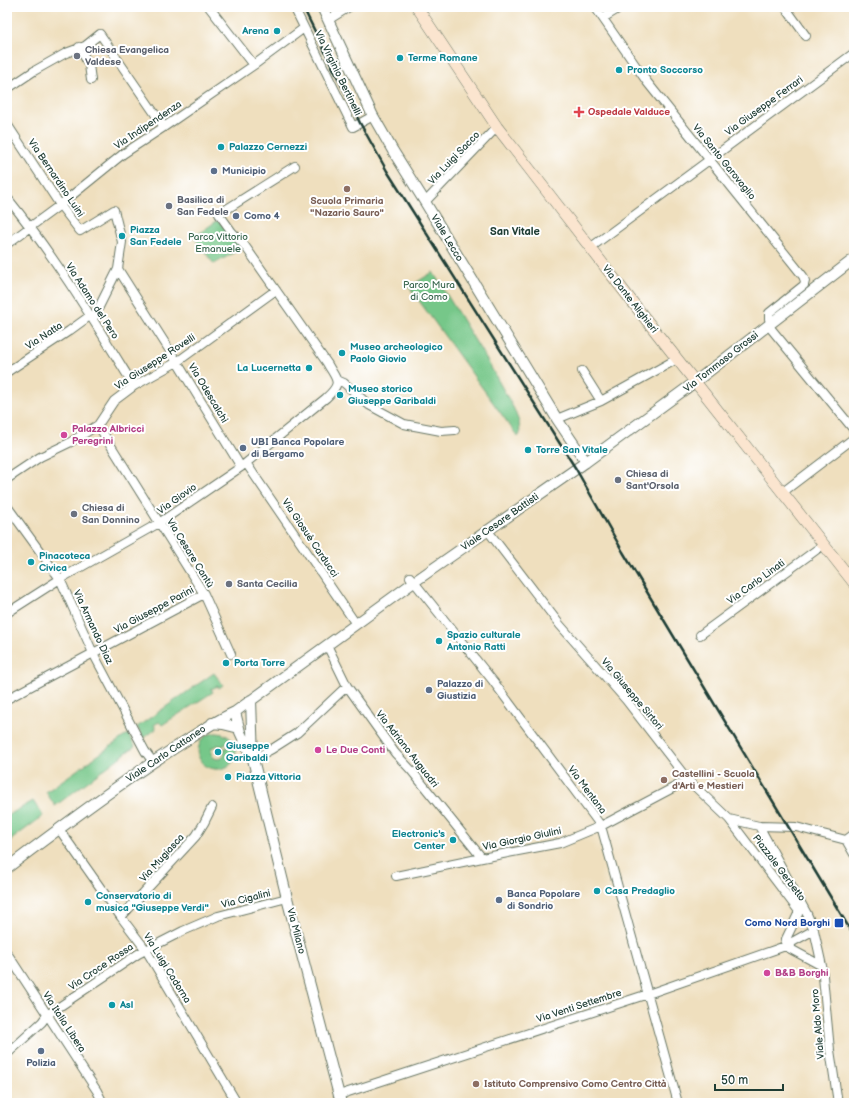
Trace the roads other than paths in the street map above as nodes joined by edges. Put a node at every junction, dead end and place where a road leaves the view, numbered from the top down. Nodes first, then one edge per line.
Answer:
1 (209, 7) edge
2 (294, 7) edge
3 (322, 7) edge
4 (349, 7) edge
5 (416, 7) edge
6 (596, 7) edge
7 (621, 7) edge
8 (785, 7) edge
9 (603, 18) junction
10 (328, 20) junction
11 (304, 28) junction
12 (806, 36) dead end
13 (79, 47) junction
14 (854, 53) edge
15 (254, 64) junction
16 (91, 80) dead end
17 (7, 89) edge
18 (373, 116) junction
19 (7, 124) edge
20 (164, 127) junction
21 (497, 128) junction
22 (709, 160) junction
23 (295, 166) dead end
24 (7, 199) edge
25 (425, 202) junction
26 (60, 205) junction
27 (31, 227) junction
28 (7, 244) edge
29 (590, 248) junction
30 (854, 259) edge
31 (118, 269) junction
32 (276, 290) junction
33 (92, 317) junction
34 (769, 324) junction
35 (677, 359) junction
36 (177, 362) junction
37 (582, 371) dead end
38 (7, 372) edge
39 (337, 380) junction
40 (695, 382) junction
41 (134, 386) junction
42 (601, 401) junction
43 (557, 419) junction
44 (98, 425) junction
45 (455, 430) dead end
46 (854, 430) edge
47 (854, 438) edge
48 (586, 462) junction
49 (244, 465) junction
50 (7, 478) edge
51 (783, 492) junction
52 (7, 506) edge
53 (159, 523) junction
54 (488, 531) junction
55 (823, 545) junction
56 (60, 580) junction
57 (412, 580) junction
58 (854, 583) edge
59 (204, 594) junction
60 (7, 613) edge
61 (356, 624) junction
62 (700, 635) dead end
63 (327, 645) junction
64 (93, 653) junction
65 (231, 654) dead end
66 (347, 686) junction
67 (7, 699) edge
68 (251, 700) junction
69 (235, 712) junction
70 (212, 724) junction
71 (239, 728) junction
72 (253, 759) junction
73 (153, 762) junction
74 (688, 780) junction
75 (212, 807) dead end
76 (729, 819) junction
77 (601, 826) junction
78 (759, 826) junction
79 (59, 829) junction
80 (854, 834) edge
81 (846, 840) junction
82 (854, 854) edge
83 (482, 858) junction
84 (7, 868) edge
85 (396, 876) dead end
86 (287, 898) junction
87 (121, 918) junction
88 (814, 930) junction
89 (785, 946) junction
90 (146, 950) junction
91 (7, 953) edge
92 (822, 966) junction
93 (648, 994) junction
94 (47, 1015) junction
95 (7, 1054) edge
96 (340, 1099) edge
97 (103, 1103) edge
98 (237, 1103) edge
99 (678, 1103) edge
100 (838, 1103) edge

1 - 15 street
2 - 11 street, Via Virginio Bertinelli
3 - 10 street, Viale Lecco
4 - 10 street
5 - 21 main road, Via Dante Alighieri
6 - 9 street, Via Santo Garovaglio
7 - 9 street
8 - 12 street
9 - 22 street, Via Santo Garovaglio
10 - 18 street, Viale Lecco
11 - 15 street, Via Indipendenza
11 - 18 street, Via Virginio Bertinelli
13 - 16 street
13 - 17 street
13 - 20 street
14 - 22 street, Via Giuseppe Ferrari
15 - 20 street, Via Indipendenza
18 - 25 street, Viale Lecco
19 - 26 street, Via Bernardino Luini
20 - 26 street, Via Indipendenza
21 - 25 street, Via Luigi Sacco
21 - 29 main road, Via Dante Alighieri
22 - 29 street, Via Giuseppe Ferrari
22 - 34 street, Via Santo Garovaglio
23 - 32 street
24 - 27 street, Via Adamo del Pero
25 - 43 street, Viale Lecco
26 - 27 street, Via Indipendenza
26 - 31 street, Via Bernardino Luini
27 - 28 street, Via Indipendenza
27 - 33 street, Via Adamo del Pero
29 - 35 main road, Via Dante Alighieri
30 - 34 street, Via Tommaso Grossi
31 - 33 street, Via Natta
31 - 36 street, Via Odescalchi
32 - 36 street, Via Giuseppe Rovelli
32 - 39 street
33 - 38 street, Via Natta
33 - 41 street, Via Adamo del Pero
34 - 40 street, Via Tommaso Grossi
34 - 46 street
35 - 40 main road, Via Dante Alighieri
35 - 42 street
36 - 41 street, Via Giuseppe Rovelli
36 - 49 street, Via Odescalchi
37 - 42 street
39 - 45 street
39 - 49 street, Via Giovio
40 - 48 street, Via Tommaso Grossi
40 - 51 main road, Via Dante Alighieri
41 - 44 street, Via Giuseppe Rovelli
42 - 43 street
43 - 48 street, Viale Lecco
44 - 50 street, Via Giuseppe Rovelli
44 - 53 street, Via Cesare Cantù
47 - 51 street
48 - 54 street, Viale Cesare Battisti
49 - 53 street, Via Giovio
49 - 61 street, Via Giosuè Carducci
51 - 55 main road, Via Dante Alighieri
52 - 56 street, Via Armando Diaz
53 - 56 street, Via Giovio
53 - 59 street, Via Cesare Cantù
54 - 57 street, Viale Cesare Battisti
54 - 74 street, Via Giuseppe Sirtori
55 - 58 main road, Via Dante Alighieri
55 - 62 street, Via Carlo Linati
56 - 60 street, Via Giovio
56 - 64 street, Via Armando Diaz
57 - 61 street, Viale Cesare Battisti
57 - 77 street, Via Mentana
59 - 64 street, Via Giuseppe Parini
59 - 65 street, Via Cesare Cantù
61 - 63 street, Viale Carlo Cattaneo
63 - 66 street, Via Adriano Auguadri
63 - 68 street, Viale Carlo Cattaneo
64 - 67 street, Via Giuseppe Parini
64 - 73 street, Via Armando Diaz
66 - 72 street
66 - 83 street, Via Adriano Auguadri
68 - 69 street, Viale Carlo Cattaneo
68 - 72 street, Via Milano
69 - 70 street, Viale Carlo Cattaneo
69 - 71 street, Via Milano
70 - 71 street
70 - 73 street, Viale Carlo Cattaneo
71 - 72 street, Via Milano
72 - 86 street, Via Milano
73 - 79 street, Viale Carlo Cattaneo
74 - 76 street, Via Giuseppe Sirtori
74 - 77 street, Via Giorgio Giulini
75 - 87 street, Via Mugiasca
76 - 78 street
76 - 89 street, Piazzale Gerbetto
77 - 83 street, Via Giorgio Giulini
77 - 93 street, Via Mentana
78 - 81 street
78 - 88 street, Piazzale Gerbetto
79 - 84 street, Viale Carlo Cattaneo
79 - 87 street, Via Luigi Cadorna
80 - 81 street
81 - 82 street
83 - 85 street, Via Giorgio Giulini
86 - 90 street, Via Cigalini
86 - 96 street, Via Milano
87 - 90 street, Via Luigi Cadorna
88 - 89 street
88 - 92 street, Piazzale Gerbetto
89 - 92 street
89 - 93 street, Via Venti Settembre
90 - 94 street, Via Croce Rossa
90 - 98 street, Via Luigi Cadorna
91 - 94 street, Via Italia Libera
92 - 100 street, Viale Aldo Moro
93 - 96 street, Via Venti Settembre
93 - 99 street, Via Mentana
94 - 95 street, Via Croce Rossa
94 - 97 street, Via Italia Libera

